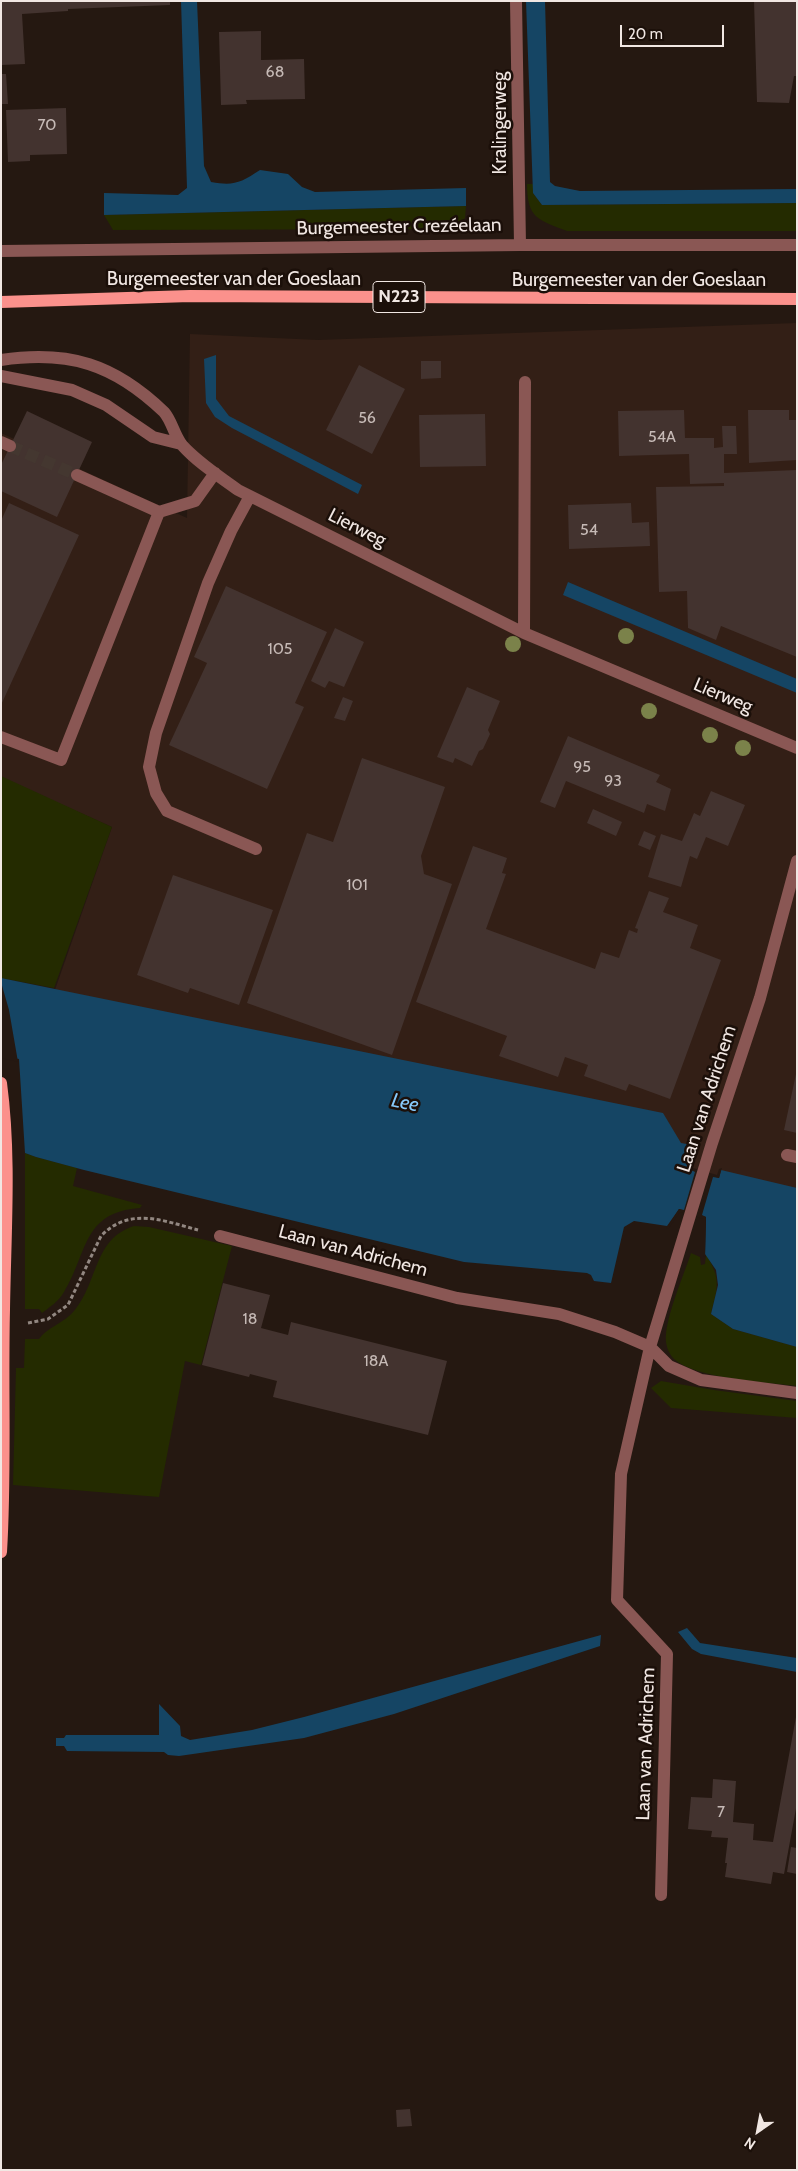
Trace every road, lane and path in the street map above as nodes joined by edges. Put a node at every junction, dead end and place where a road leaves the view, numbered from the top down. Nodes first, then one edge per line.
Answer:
1 (516, 1) edge
2 (520, 245) junction
3 (797, 245) edge
4 (1, 251) edge
5 (797, 299) edge
6 (1, 302) edge
7 (1, 360) edge
8 (1, 376) edge
9 (525, 382) dead end
10 (182, 444) junction
11 (215, 473) junction
12 (77, 475) tunnel mouth
13 (250, 496) junction
14 (159, 512) junction
15 (524, 633) junction
16 (1, 737) edge
17 (797, 748) edge
18 (256, 849) dead end
19 (797, 861) edge
20 (1, 1083) edge
21 (4, 1202) edge
22 (220, 1236) joint
23 (26, 1323) dead end
24 (650, 1347) junction
25 (797, 1393) edge
26 (1, 1552) edge
27 (661, 1895) dead end

1 - 2 street, Kralingerweg
2 - 3 street, Burgemeester Crezéelaan
2 - 4 street, Burgemeester Crezéelaan
5 - 6 main road, Burgemeester van der Goeslaan / N223
7 - 10 street, Lierweg
8 - 10 street, Lierweg
9 - 15 street
10 - 11 street, Lierweg
11 - 13 street, Lierweg
11 - 14 street
12 - 14 street
13 - 15 street, Lierweg
13 - 18 street
14 - 16 street
15 - 17 street, Lierweg
19 - 24 street, Laan van Adrichem
20 - 21 main road
21 - 26 main road
22 - 23 path
22 - 24 street, Laan van Adrichem
24 - 25 street, Laan van Adrichem
24 - 27 street, Laan van Adrichem

